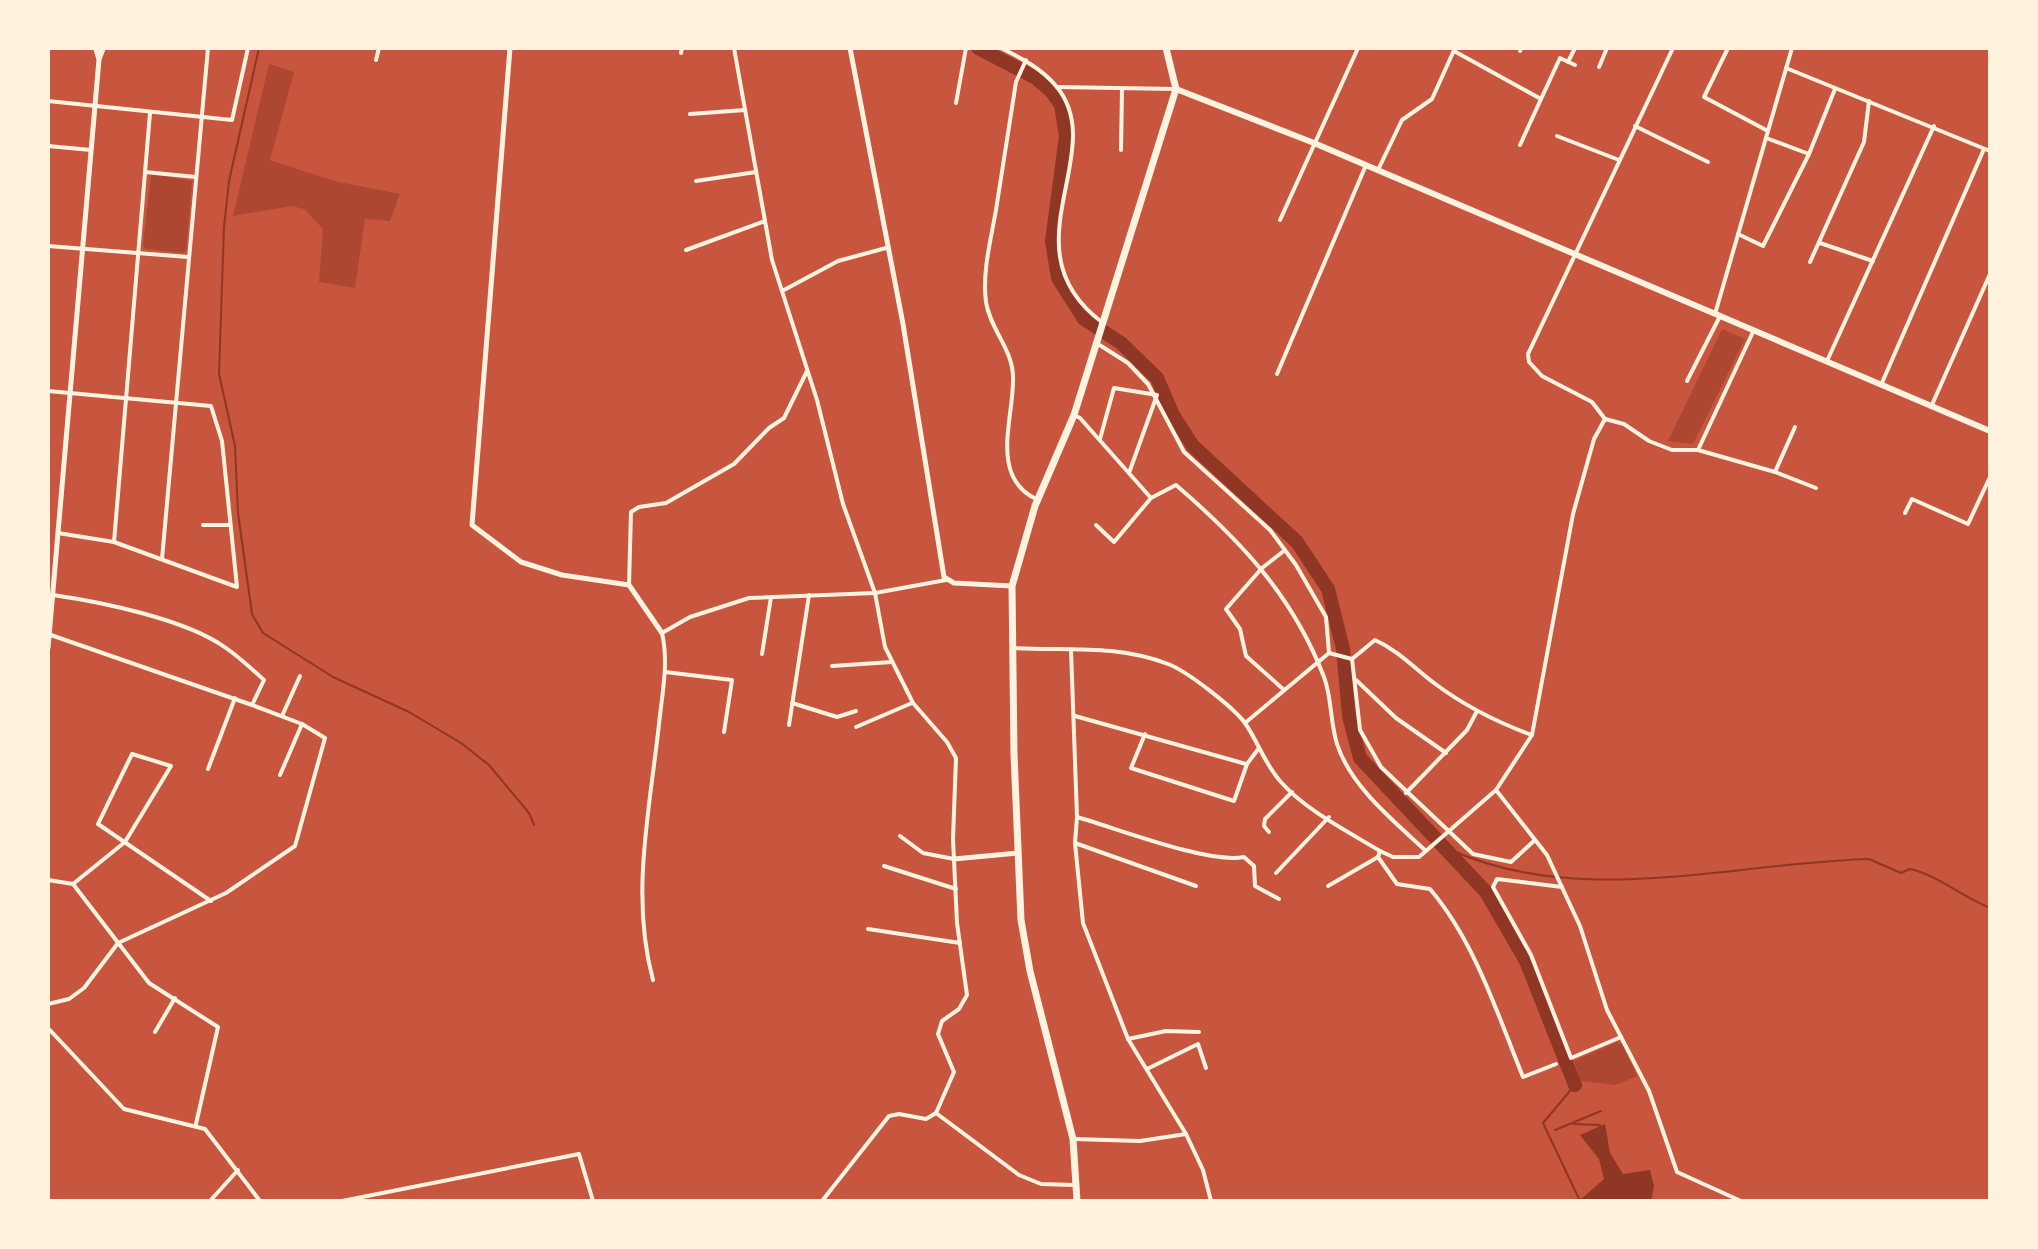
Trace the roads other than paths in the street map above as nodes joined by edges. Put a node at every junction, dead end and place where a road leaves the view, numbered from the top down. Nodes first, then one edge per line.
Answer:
1 (100, 48) edge
2 (208, 48) edge
3 (248, 48) edge
4 (379, 48) edge
5 (510, 48) edge
6 (734, 48) edge
7 (850, 48) edge
8 (966, 48) edge
9 (1001, 48) edge
10 (1166, 48) edge
11 (1358, 48) edge
12 (1575, 48) edge
13 (1607, 48) edge
14 (1673, 48) edge
15 (1728, 48) edge
16 (1792, 48) edge
17 (1455, 50) edge
18 (376, 60) dead end
19 (1025, 62) junction
20 (1568, 62) junction
21 (1575, 65) dead end
22 (1599, 67) dead end
23 (1786, 68) junction
24 (1057, 87) junction
25 (1122, 89) junction
26 (1176, 89) junction
27 (1835, 89) junction
28 (1541, 99) junction
29 (48, 101) edge
30 (1869, 101) junction
31 (956, 103) dead end
32 (95, 107) junction
33 (745, 110) junction
34 (150, 113) junction
35 (690, 114) dead end
36 (201, 117) junction
37 (1635, 126) junction
38 (1934, 126) junction
39 (1768, 131) junction
40 (1557, 136) dead end
41 (1766, 138) junction
42 (1314, 143) junction
43 (1520, 145) dead end
44 (48, 146) edge
45 (91, 150) junction
46 (1121, 150) dead end
47 (1987, 150) edge
48 (1809, 154) junction
49 (1619, 160) junction
50 (1708, 162) dead end
51 (1366, 165) junction
52 (1378, 170) junction
53 (145, 172) junction
54 (756, 172) junction
55 (196, 177) junction
56 (696, 181) dead end
57 (1280, 220) dead end
58 (765, 221) junction
59 (1738, 234) junction
60 (1820, 243) junction
61 (48, 246) edge
62 (82, 248) junction
63 (886, 248) junction
64 (686, 250) dead end
65 (138, 253) junction
66 (1575, 256) junction
67 (188, 257) junction
68 (1873, 261) junction
69 (1810, 262) dead end
70 (1990, 274) edge
71 (784, 290) junction
72 (1717, 317) junction
73 (1102, 325) junction
74 (1753, 332) junction
75 (1097, 341) junction
76 (1826, 363) junction
77 (807, 370) junction
78 (1277, 374) dead end
79 (1687, 381) dead end
80 (1881, 386) junction
81 (48, 391) edge
82 (70, 393) junction
83 (1157, 395) junction
84 (126, 398) junction
85 (175, 402) junction
86 (1931, 407) junction
87 (1074, 415) junction
88 (1605, 419) junction
89 (1795, 427) dead end
90 (1990, 431) edge
91 (1100, 439) junction
92 (1698, 450) junction
93 (1775, 472) junction
94 (1129, 473) junction
95 (1990, 477) edge
96 (1816, 488) dead end
97 (1151, 498) junction
98 (1038, 499) junction
99 (1905, 513) dead end
100 (203, 525) dead end
101 (230, 525) junction
102 (1096, 525) dead end
103 (58, 533) junction
104 (114, 542) junction
105 (49, 547) edge
106 (57, 549) junction
107 (1285, 550) junction
108 (162, 559) junction
109 (1262, 568) junction
110 (946, 580) junction
111 (629, 585) junction
112 (1012, 586) junction
113 (875, 593) junction
114 (53, 595) junction
115 (809, 595) junction
116 (771, 597) junction
117 (49, 633) edge
118 (662, 633) junction
119 (48, 648) edge
120 (1012, 648) junction
121 (1071, 650) junction
122 (1330, 653) junction
123 (762, 654) dead end
124 (1350, 659) junction
125 (1316, 661) junction
126 (892, 662) junction
127 (832, 666) dead end
128 (665, 672) junction
129 (300, 676) dead end
130 (1354, 679) junction
131 (1283, 689) junction
132 (235, 698) junction
133 (792, 703) junction
134 (913, 703) junction
135 (252, 705) junction
136 (856, 711) dead end
137 (1476, 713) junction
138 (282, 716) junction
139 (1075, 716) junction
140 (1245, 723) junction
141 (302, 724) junction
142 (789, 725) dead end
143 (856, 727) dead end
144 (724, 732) dead end
145 (1145, 734) junction
146 (1532, 735) junction
147 (1259, 748) junction
148 (1446, 753) junction
149 (1247, 764) junction
150 (208, 769) dead end
151 (280, 775) dead end
152 (1496, 790) junction
153 (1292, 792) junction
154 (1406, 793) junction
155 (1077, 817) junction
156 (1329, 817) junction
157 (1269, 832) dead end
158 (1446, 833) junction
159 (900, 836) dead end
160 (1535, 840) junction
161 (125, 842) junction
162 (1075, 843) junction
163 (1428, 850) junction
164 (1018, 853) junction
165 (1379, 854) junction
166 (954, 859) junction
167 (884, 866) dead end
168 (1276, 873) dead end
169 (48, 880) edge
170 (73, 884) junction
171 (1561, 885) junction
172 (1196, 886) dead end
173 (1328, 886) dead end
174 (956, 889) junction
175 (1279, 899) dead end
176 (211, 901) junction
177 (868, 929) dead end
178 (118, 943) junction
179 (960, 943) junction
180 (653, 980) dead end
181 (175, 998) junction
182 (48, 1004) edge
183 (48, 1028) edge
184 (155, 1032) dead end
185 (1199, 1032) dead end
186 (1621, 1037) junction
187 (1128, 1039) junction
188 (1556, 1064) dead end
189 (1206, 1068) dead end
190 (1147, 1069) junction
191 (936, 1113) junction
192 (196, 1124) junction
193 (1186, 1134) junction
194 (1073, 1139) junction
195 (238, 1170) junction
196 (1078, 1185) junction
197 (210, 1201) edge
198 (260, 1201) edge
199 (342, 1201) edge
200 (593, 1201) edge
201 (822, 1201) edge
202 (1077, 1201) edge
203 (1211, 1201) edge
204 (1741, 1201) edge

1 - 32 street
2 - 36 street
3 - 36 street
4 - 18 street
5 - 111 street
6 - 33 street
7 - 63 street
8 - 31 street
9 - 19 street
10 - 26 main road
11 - 42 street
12 - 20 street
13 - 22 street
14 - 37 street
15 - 39 street
16 - 23 street
17 - 28 street
17 - 52 street
19 - 24 street
19 - 98 street
20 - 21 street
20 - 28 street
23 - 27 street
23 - 39 street
24 - 25 street
24 - 73 street
25 - 26 street
25 - 46 street
26 - 42 main road
26 - 73 main road
27 - 30 street
27 - 48 street
28 - 43 street
29 - 32 street
30 - 38 street
30 - 60 street
32 - 34 street
32 - 45 street
33 - 35 street
33 - 54 street
34 - 36 street
34 - 53 street
36 - 55 street
37 - 49 street
37 - 50 street
38 - 47 street
38 - 68 street
39 - 41 street
40 - 49 street
41 - 48 street
41 - 59 street
42 - 51 main road
42 - 57 street
44 - 45 street
45 - 62 street
47 - 80 street
48 - 59 street
49 - 66 street
51 - 52 main road
51 - 78 street
52 - 66 main road
53 - 55 street
53 - 65 street
54 - 56 street
54 - 58 street
55 - 67 street
58 - 64 street
58 - 71 street
59 - 72 street
60 - 68 street
60 - 69 street
61 - 62 street
62 - 65 street
62 - 82 street
63 - 71 street
63 - 110 street
65 - 67 street
65 - 84 street
66 - 72 main road
66 - 88 street
67 - 85 street
68 - 76 street
70 - 86 street
71 - 77 street
72 - 74 main road
72 - 79 street
73 - 75 main road
74 - 76 main road
74 - 92 street
75 - 83 street
75 - 87 main road
76 - 80 main road
77 - 111 street
77 - 113 street
80 - 86 main road
81 - 82 street
82 - 84 street
82 - 103 street
83 - 91 street
83 - 94 street
83 - 107 street
84 - 85 street
84 - 104 street
85 - 101 street
85 - 108 street
86 - 90 main road
87 - 91 street
87 - 98 main road
88 - 92 street
88 - 146 street
89 - 93 street
91 - 94 street
92 - 93 street
93 - 96 street
94 - 97 street
95 - 99 street
97 - 102 street
97 - 109 street
98 - 112 main road
100 - 101 street
101 - 108 street
103 - 104 street
103 - 106 street
104 - 108 street
105 - 106 street
106 - 114 street
107 - 109 street
107 - 122 street
109 - 125 street
109 - 131 street
110 - 112 street
110 - 113 street
111 - 118 street
112 - 120 main road
113 - 115 street
113 - 126 street
114 - 117 street
114 - 135 street
115 - 116 street
115 - 133 street
116 - 118 street
116 - 123 street
117 - 119 street
117 - 132 street
118 - 128 street
120 - 121 street
120 - 164 main road
121 - 139 street
121 - 140 street
122 - 124 street
122 - 125 street
124 - 130 street
124 - 137 street
125 - 131 street
125 - 163 street
126 - 127 street
126 - 134 street
128 - 144 street
128 - 180 street
129 - 138 street
130 - 148 street
130 - 154 street
131 - 140 street
132 - 135 street
132 - 150 street
133 - 136 street
133 - 142 street
134 - 143 street
134 - 166 street
135 - 138 street
137 - 146 street
137 - 148 street
138 - 141 street
139 - 145 street
139 - 155 street
140 - 147 street
141 - 151 street
141 - 176 street
145 - 149 street
145 - 149 street
146 - 152 street
147 - 149 street
147 - 153 street
148 - 154 street
152 - 158 street
152 - 160 street
153 - 156 street
153 - 157 street
154 - 158 street
155 - 162 street
155 - 175 street
156 - 165 street
156 - 168 street
158 - 160 street
158 - 163 street
159 - 166 street
160 - 171 street
161 - 161 street
161 - 170 street
161 - 176 street
162 - 172 street
162 - 187 street
163 - 165 street
164 - 166 street
164 - 194 main road
165 - 173 street
165 - 188 street
166 - 174 street
167 - 174 street
169 - 170 street
170 - 178 street
171 - 186 street
171 - 186 street
174 - 179 street
176 - 178 street
177 - 179 street
178 - 181 street
178 - 182 street
179 - 191 street
181 - 184 street
181 - 192 street
183 - 192 street
185 - 187 street
186 - 204 street
187 - 190 street
189 - 190 street
190 - 193 street
191 - 196 street
191 - 201 street
192 - 195 street
193 - 194 street
193 - 203 street
194 - 196 main road
195 - 197 street
195 - 198 street
196 - 202 main road
199 - 200 street

